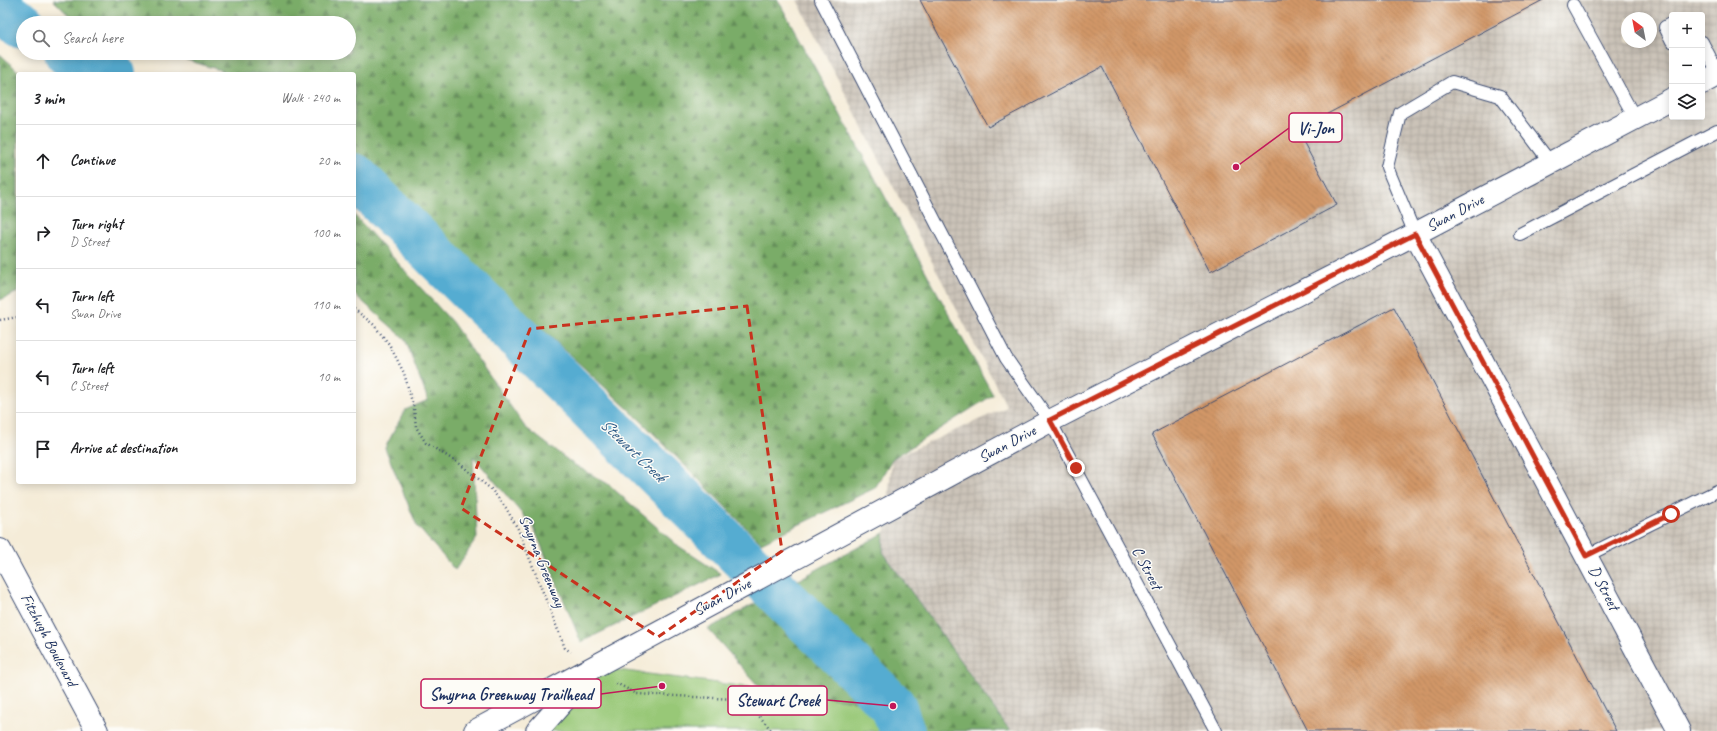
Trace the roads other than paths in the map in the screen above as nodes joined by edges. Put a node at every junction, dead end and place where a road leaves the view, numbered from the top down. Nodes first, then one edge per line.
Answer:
1 (821, 0) edge
2 (1573, 5) dead end
3 (1669, 25) edge
4 (1669, 35) edge
5 (1705, 48) edge
6 (1717, 71) edge
7 (1717, 75) edge
8 (1705, 81) edge
9 (1669, 101) edge
10 (1635, 118) junction
11 (1717, 131) edge
12 (1550, 162) junction
13 (1415, 234) junction
14 (1520, 234) dead end
15 (1050, 420) junction
16 (1717, 491) edge
17 (0, 550) edge
18 (1586, 556) junction
19 (595, 667) junction
20 (97, 731) edge
21 (475, 731) edge
22 (537, 731) edge
23 (1216, 731) edge
24 (1680, 731) edge

1 - 15 lane, C Street
2 - 10 lane
3 - 4 lane
5 - 6 lane
7 - 8 street
9 - 10 street, Swan Drive
10 - 12 street, Swan Drive
11 - 14 lane
12 - 13 street, Swan Drive
12 - 13 lane
13 - 15 street, Swan Drive
13 - 18 street, D Street
15 - 19 street, Swan Drive
15 - 23 lane, C Street
16 - 18 lane
17 - 20 street, Fitzhugh Boulevard
18 - 24 street, D Street
19 - 21 street, Swan Drive
19 - 22 street

